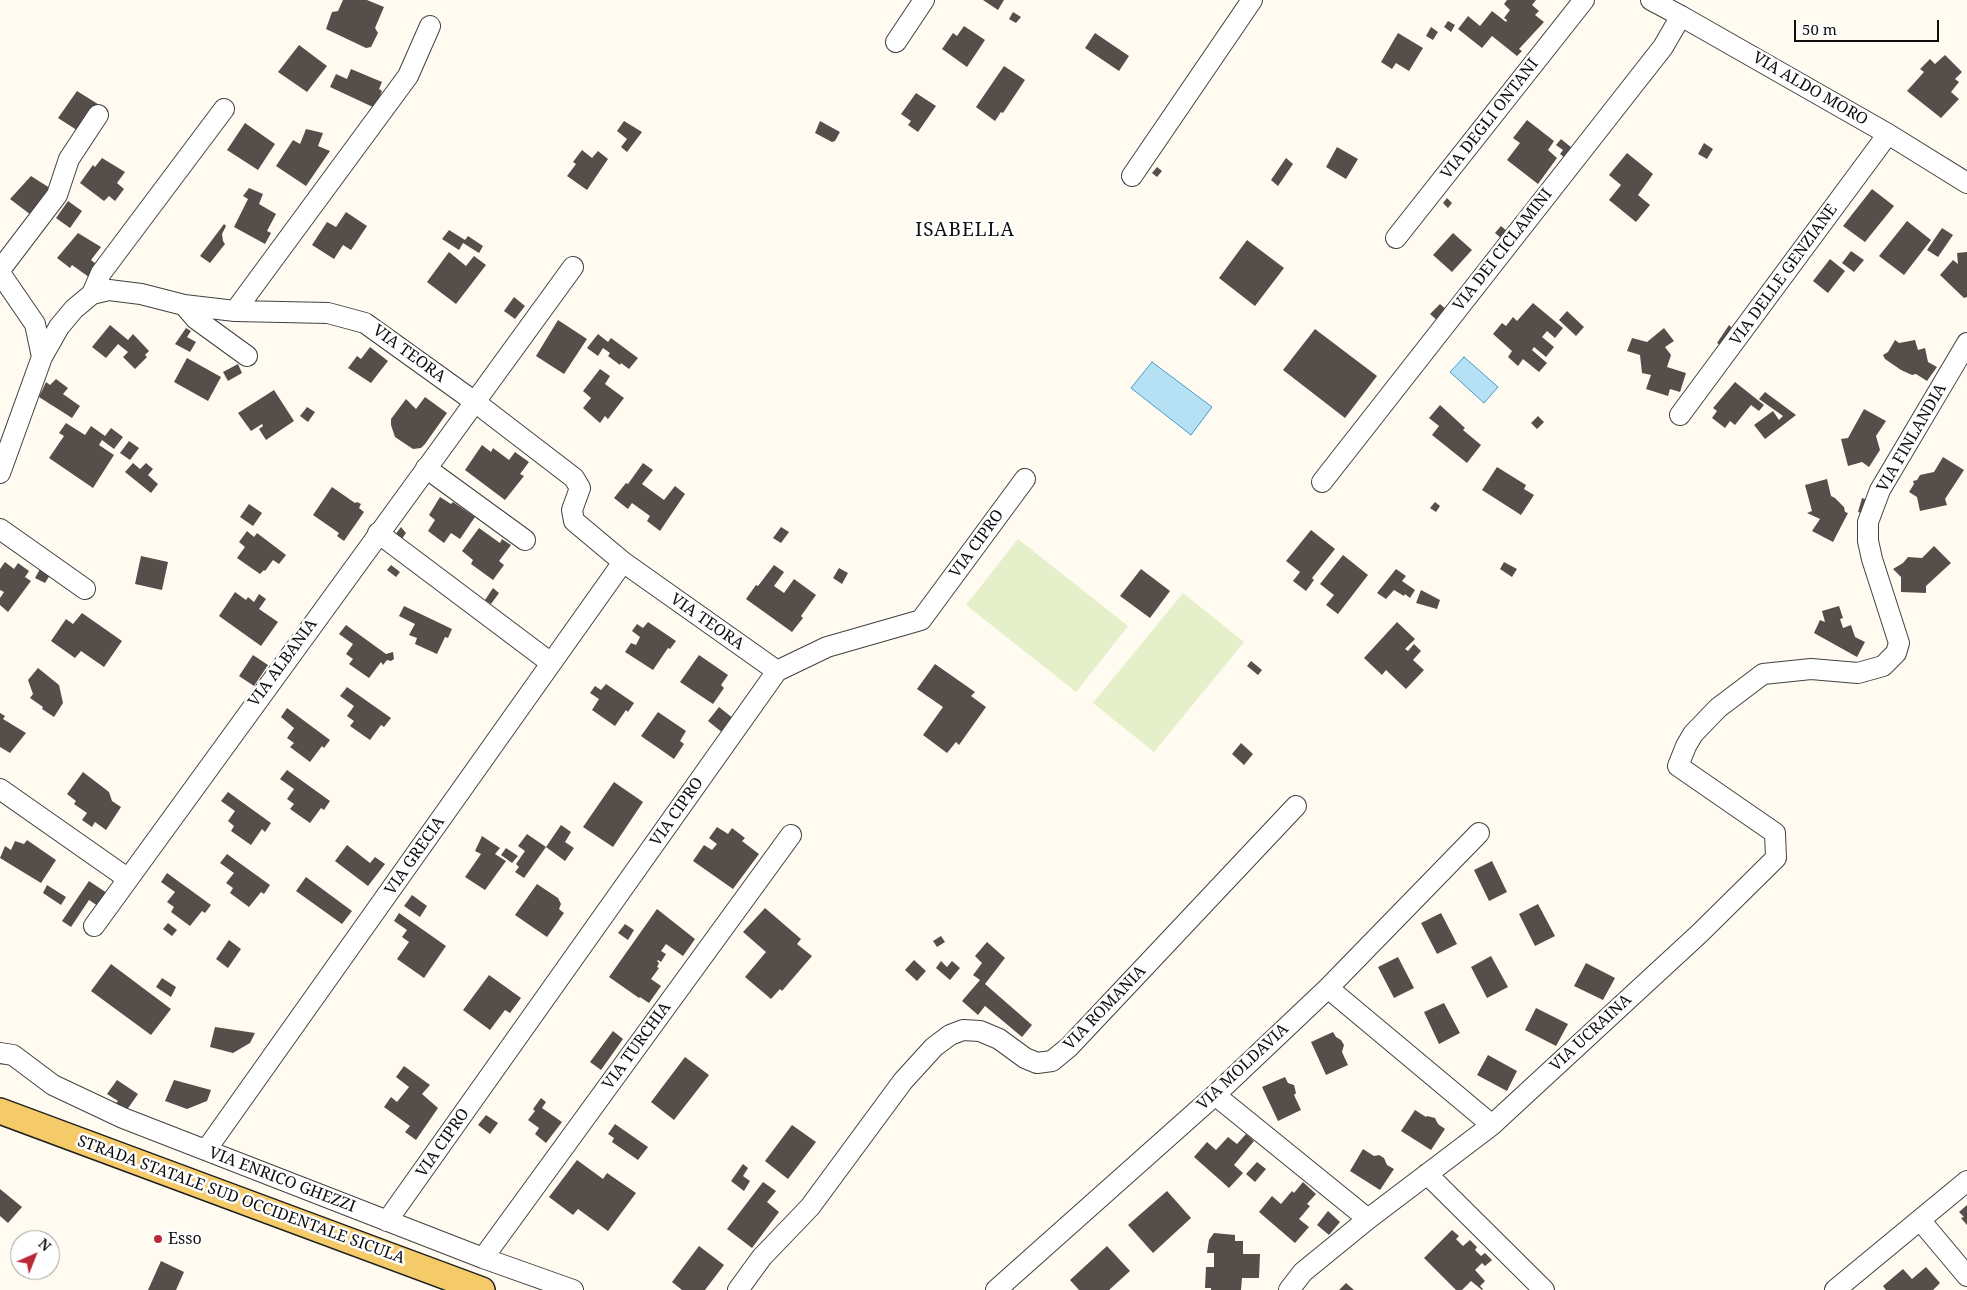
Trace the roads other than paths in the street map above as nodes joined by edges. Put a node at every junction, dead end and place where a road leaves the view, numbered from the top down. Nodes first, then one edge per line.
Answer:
1 (924, 0) edge
2 (1252, 0) edge
3 (1584, 0) edge
4 (1651, 0) edge
5 (1682, 16) junction
6 (430, 26) dead end
7 (896, 42) dead end
8 (224, 109) dead end
9 (98, 115) dead end
10 (1888, 134) junction
11 (1132, 176) dead end
12 (1967, 183) edge
13 (1396, 238) dead end
14 (573, 267) dead end
15 (0, 272) edge
16 (92, 294) junction
17 (184, 305) junction
18 (236, 310) junction
19 (1967, 343) edge
20 (42, 356) junction
21 (247, 356) dead end
22 (475, 402) junction
23 (1680, 415) dead end
24 (426, 468) junction
25 (0, 474) edge
26 (1025, 479) dead end
27 (1322, 482) dead end
28 (0, 529) edge
29 (378, 534) junction
30 (525, 540) dead end
31 (623, 562) junction
32 (85, 589) dead end
33 (551, 663) junction
34 (777, 671) junction
35 (1678, 766) joint
36 (0, 789) edge
37 (1296, 806) dead end
38 (1479, 833) dead end
39 (791, 835) dead end
40 (127, 878) junction
41 (94, 926) dead end
42 (1328, 988) junction
43 (0, 1053) edge
44 (1215, 1095) junction
45 (0, 1111) edge
46 (1492, 1125) junction
47 (206, 1150) junction
48 (1426, 1174) junction
49 (1967, 1181) edge
50 (1368, 1219) junction
51 (1920, 1220) junction
52 (388, 1221) junction
53 (483, 1258) junction
54 (1967, 1276) edge
55 (1842, 1288) edge
56 (482, 1290) edge
57 (573, 1290) edge
58 (738, 1290) edge
59 (996, 1290) edge
60 (1289, 1290) edge
61 (1544, 1290) edge

1 - 7 street
2 - 11 street
3 - 13 street, VIA DEGLI ONTANI
4 - 5 street, VIA ALDO MORO
5 - 10 street, VIA ALDO MORO
5 - 27 street, VIA DEI CICLAMINI
6 - 18 street
8 - 16 street
9 - 15 street
10 - 12 street, VIA ALDO MORO
10 - 23 street, VIA DELLE GENZIANE
14 - 22 street, VIA ALBANIA
15 - 20 street
16 - 17 street, VIA TEORA
16 - 20 street
17 - 18 street, VIA TEORA
17 - 21 street
18 - 22 street, VIA TEORA
19 - 35 street, VIA FINLANDIA
20 - 25 street
22 - 24 street, VIA ALBANIA
22 - 31 street, VIA TEORA
24 - 29 street, VIA ALBANIA
24 - 30 street
26 - 34 street, VIA CIPRO
28 - 32 street
29 - 33 street
29 - 40 street, VIA ALBANIA
31 - 33 street, VIA GRECIA
31 - 34 street, VIA TEORA
33 - 47 street, VIA GRECIA
34 - 52 street, VIA CIPRO
35 - 46 street, VIA UCRAINA
36 - 40 street
37 - 58 street, VIA ROMANIA
38 - 42 street, VIA MOLDAVIA
39 - 53 street, VIA TURCHIA
40 - 41 street, VIA ALBANIA
42 - 44 street, VIA MOLDAVIA
42 - 46 street
43 - 47 street, VIA ENRICO GHEZZI
44 - 50 street
44 - 59 street, VIA MOLDAVIA
45 - 56 main road, STRADA STATALE SUD OCCIDENTALE SICULA
46 - 48 street, VIA UCRAINA
47 - 52 street, VIA ENRICO GHEZZI
48 - 50 street, VIA UCRAINA
48 - 61 street
49 - 51 street
50 - 60 street, VIA UCRAINA
51 - 54 street
51 - 55 street
52 - 53 street, VIA ENRICO GHEZZI
53 - 57 street, VIA ENRICO GHEZZI

